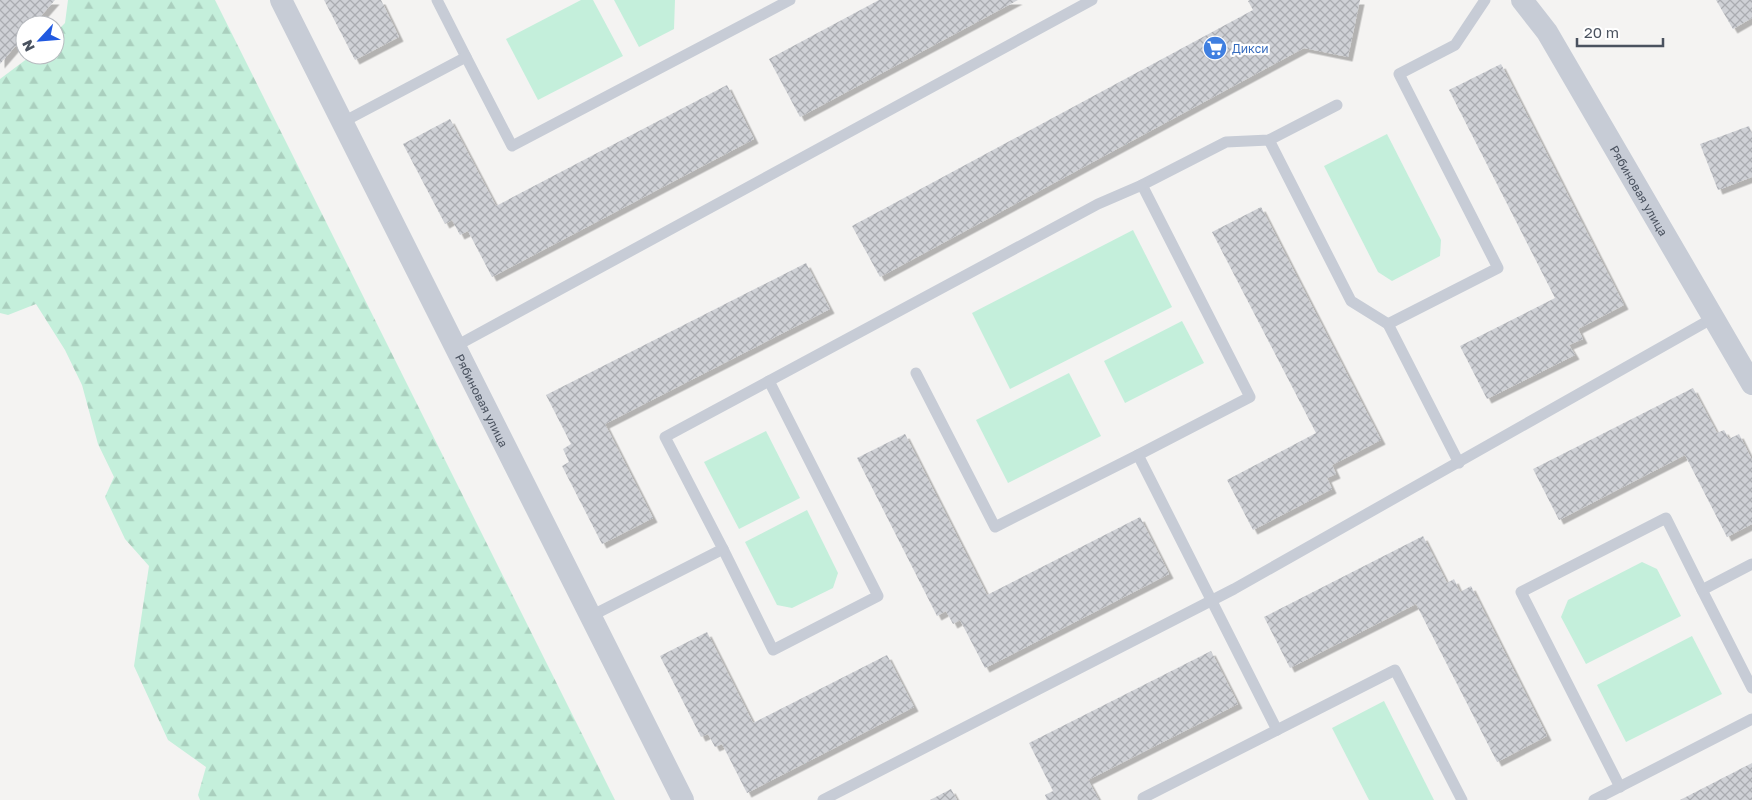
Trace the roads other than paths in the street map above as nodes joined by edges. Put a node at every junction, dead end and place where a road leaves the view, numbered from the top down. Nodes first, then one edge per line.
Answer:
1 (281, 0) edge
2 (437, 0) edge
3 (790, 0) edge
4 (1092, 0) edge
5 (1484, 0) edge
6 (1522, 0) edge
7 (466, 57) junction
8 (1337, 105) dead end
9 (343, 122) junction
10 (1269, 140) junction
11 (1142, 185) junction
12 (1713, 318) junction
13 (1388, 324) junction
14 (456, 346) junction
15 (916, 373) dead end
16 (769, 381) junction
17 (1752, 384) edge
18 (1138, 454) junction
19 (1458, 463) junction
20 (723, 549) junction
21 (1752, 564) edge
22 (1702, 590) junction
23 (1212, 601) junction
24 (591, 616) junction
25 (1752, 688) edge
26 (1752, 720) edge
27 (1277, 730) junction
28 (1620, 787) junction
29 (683, 800) edge
30 (823, 800) edge
31 (1144, 800) edge
32 (1462, 800) edge
33 (1594, 800) edge

1 - 9 street, Рябиновая улица
2 - 7 lane
3 - 7 lane
4 - 14 lane
5 - 13 lane
6 - 12 street, Рябиновая улица
7 - 9 lane
8 - 10 lane
9 - 14 street, Рябиновая улица
10 - 11 lane
10 - 13 lane
11 - 16 lane
11 - 18 lane
12 - 17 street, Рябиновая улица
12 - 19 lane
13 - 19 lane
14 - 24 street, Рябиновая улица
15 - 18 lane
16 - 20 lane
16 - 20 lane
18 - 23 lane
19 - 23 lane
20 - 24 lane
21 - 22 lane
22 - 25 lane
22 - 28 lane
23 - 27 lane
23 - 30 lane
24 - 29 street, Рябиновая улица
26 - 28 lane
27 - 31 lane
27 - 32 lane
28 - 33 lane

